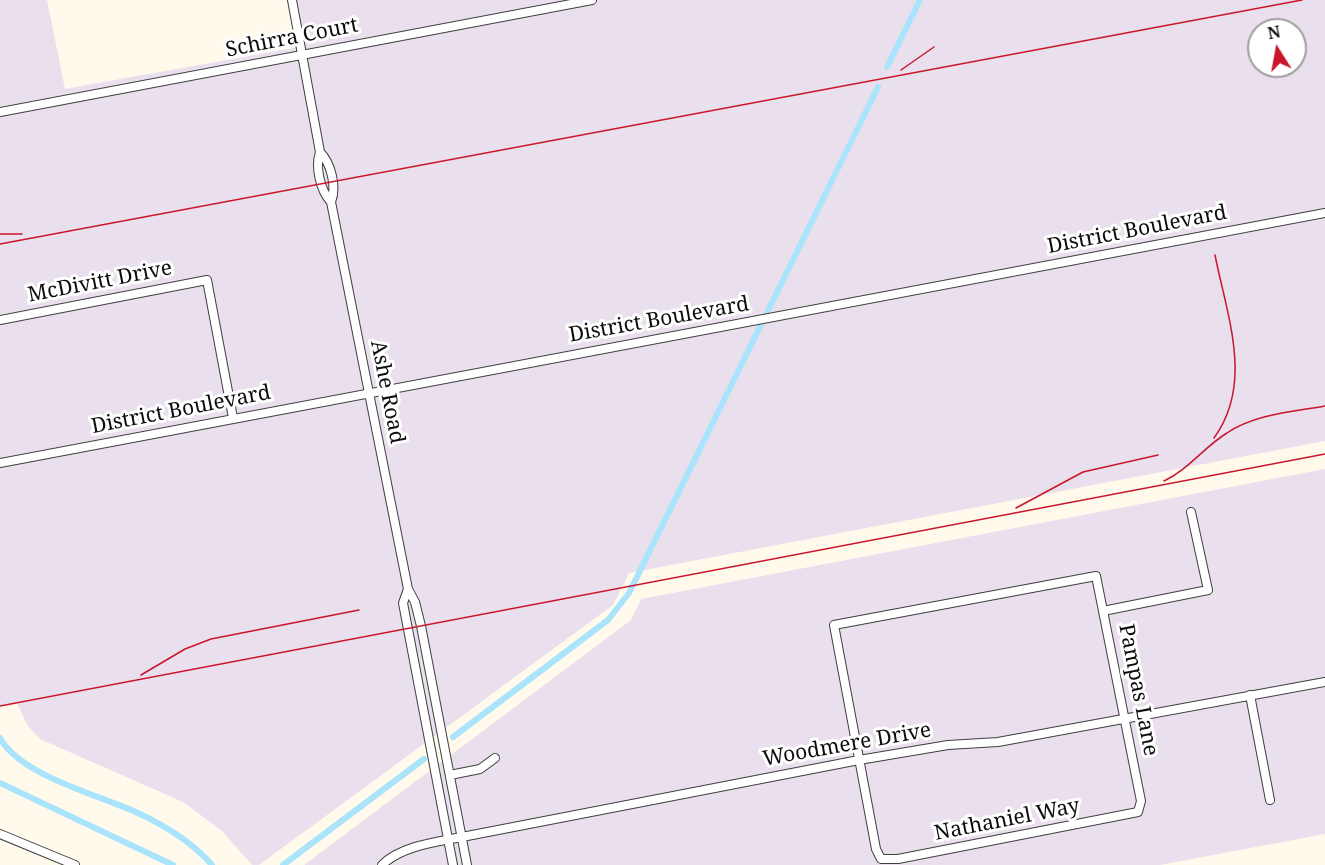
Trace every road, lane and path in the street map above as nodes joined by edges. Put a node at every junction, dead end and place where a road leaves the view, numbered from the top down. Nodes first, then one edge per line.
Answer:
1 (292, 0) edge
2 (592, 0) edge
3 (302, 54) junction
4 (0, 112) edge
5 (1325, 213) edge
6 (0, 320) edge
7 (368, 392) junction
8 (233, 418) junction
9 (0, 463) edge
10 (1191, 512) dead end
11 (408, 589) junction
12 (1103, 611) junction
13 (1325, 682) edge
14 (1250, 696) junction
15 (1125, 718) junction
16 (495, 758) dead end
17 (859, 760) junction
18 (450, 776) junction
19 (1270, 800) dead end
20 (1138, 812) joint
21 (0, 834) edge
22 (462, 837) junction
23 (448, 839) junction
24 (75, 865) edge
25 (382, 865) edge
26 (453, 865) edge
27 (467, 865) edge

1 - 3 street, Ashe Road
2 - 3 street, Schirra Court
3 - 4 street, Schirra Court
3 - 7 street, Ashe Road
5 - 7 street, District Boulevard
6 - 8 street, McDivitt Drive
7 - 8 street, District Boulevard
7 - 11 street, Ashe Road
8 - 9 street, District Boulevard
10 - 12 street
11 - 18 street, Ashe Road
11 - 23 street, Ashe Road
12 - 15 street, Pampas Lane
12 - 17 street, Pampas Lane
13 - 14 street, Woodmere Drive
14 - 15 street, Woodmere Drive
14 - 19 street
15 - 17 street, Woodmere Drive
15 - 20 street, Pampas Lane
16 - 18 street
17 - 20 street, Nathaniel Way
17 - 22 street, Woodmere Drive
18 - 22 street, Ashe Road
21 - 24 street
22 - 23 street, Woodmere Drive
22 - 27 street, Ashe Road
23 - 25 street, Woodmere Drive
23 - 26 street, Ashe Road

